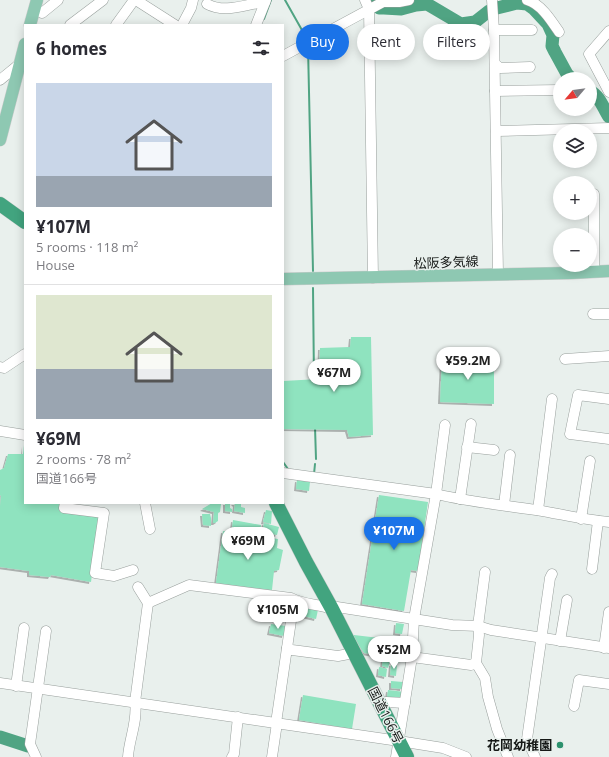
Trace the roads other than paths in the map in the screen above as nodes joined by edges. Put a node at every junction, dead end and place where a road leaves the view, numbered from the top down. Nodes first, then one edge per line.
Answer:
1 (38, 0) edge
2 (58, 0) edge
3 (104, 0) edge
4 (135, 0) edge
5 (193, 0) edge
6 (408, 0) edge
7 (531, 0) edge
8 (266, 1) edge
9 (493, 1) edge
10 (209, 2) edge
11 (368, 6) edge
12 (42, 12) dead end
13 (30, 24) edge
14 (71, 24) edge
15 (117, 24) edge
16 (173, 24) edge
17 (183, 24) edge
18 (256, 24) edge
19 (494, 30) junction
20 (532, 30) dead end
21 (609, 31) edge
22 (559, 32) dead end
23 (284, 55) edge
24 (23, 63) edge
25 (495, 64) junction
26 (530, 67) dead end
27 (0, 80) edge
28 (553, 90) edge
29 (609, 90) edge
30 (495, 91) junction
31 (609, 128) edge
32 (496, 131) junction
33 (0, 140) edge
34 (0, 204) edge
35 (22, 217) edge
36 (609, 270) edge
37 (597, 271) edge
38 (562, 272) edge
39 (498, 274) junction
40 (373, 278) junction
41 (284, 279) edge
42 (593, 314) dead end
43 (609, 314) edge
44 (24, 355) edge
45 (609, 356) edge
46 (565, 359) dead end
47 (0, 367) edge
48 (552, 399) dead end
49 (609, 399) edge
50 (471, 424) dead end
51 (445, 425) dead end
52 (0, 431) edge
53 (24, 435) edge
54 (609, 439) edge
55 (467, 447) junction
56 (494, 450) dead end
57 (510, 455) dead end
58 (590, 461) dead end
59 (284, 473) edge
60 (436, 494) junction
61 (460, 499) junction
62 (65, 504) edge
63 (145, 504) edge
64 (277, 504) edge
65 (504, 505) junction
66 (538, 510) junction
67 (581, 519) junction
68 (598, 521) junction
69 (609, 522) edge
70 (150, 529) dead end
71 (592, 569) dead end
72 (133, 570) dead end
73 (485, 572) dead end
74 (552, 574) dead end
75 (138, 587) dead end
76 (567, 600) dead end
77 (148, 603) junction
78 (293, 607) dead end
79 (332, 609) junction
80 (609, 612) edge
81 (414, 619) junction
82 (478, 626) junction
83 (24, 628) dead end
84 (46, 631) dead end
85 (542, 638) junction
86 (560, 641) junction
87 (287, 648) junction
88 (606, 648) edge
89 (354, 653) junction
90 (412, 657) junction
91 (476, 663) junction
92 (0, 683) edge
93 (609, 684) edge
94 (16, 686) junction
95 (37, 689) junction
96 (135, 702) junction
97 (405, 703) junction
98 (380, 705) junction
99 (574, 706) dead end
100 (238, 717) junction
101 (276, 723) junction
102 (399, 741) junction
103 (36, 757) edge
104 (128, 757) edge
105 (232, 757) edge
106 (272, 757) edge
107 (396, 757) edge
108 (407, 757) edge
109 (466, 757) edge
110 (508, 757) edge
111 (535, 757) edge

1 - 13 main road
2 - 12 street
3 - 14 street
4 - 15 street
4 - 16 street
5 - 10 street
5 - 17 street
6 - 11 street
7 - 22 street
8 - 10 street
8 - 18 street
9 - 19 street
11 - 23 street
11 - 40 street
19 - 20 street
19 - 25 street
21 - 29 street
24 - 27 street
24 - 33 main road
25 - 26 street
25 - 30 street
28 - 30 street
30 - 32 street
31 - 32 street
32 - 39 street
34 - 35 highway
36 - 37 main road, 松阪多気線
38 - 39 main road, 松阪多気線
39 - 40 main road, 松阪多気線
40 - 41 main road, 松阪多気線
42 - 43 street
44 - 47 street
45 - 46 street
48 - 66 street
49 - 54 street
50 - 55 street
51 - 60 street
52 - 53 street
55 - 56 street
55 - 61 street
57 - 65 street
58 - 67 street
59 - 60 street
60 - 61 street
60 - 81 street
61 - 65 street
62 - 72 street
63 - 70 street
64 - 79 highway, 国道166号
65 - 66 street
66 - 67 street
67 - 68 street
68 - 69 street
68 - 71 street
73 - 82 street
74 - 85 street
75 - 77 street
76 - 86 street
77 - 79 street
77 - 96 street
78 - 87 street
79 - 81 street
79 - 89 highway, 国道166号
80 - 88 street
81 - 82 street
81 - 90 street
82 - 85 street
82 - 91 street
83 - 94 street
84 - 95 street
85 - 86 street
85 - 111 street
86 - 88 street
87 - 89 street
87 - 101 street
89 - 98 highway, 国道166号
90 - 91 street
90 - 97 street
91 - 110 street
92 - 94 street
93 - 99 street
94 - 95 street
95 - 96 street
95 - 103 street
96 - 100 street
96 - 104 street
97 - 98 street
97 - 102 street
98 - 102 highway, 国道166号
100 - 101 street
100 - 105 street
101 - 102 street
101 - 106 street
102 - 107 street
102 - 108 highway, 国道166号
102 - 109 street

